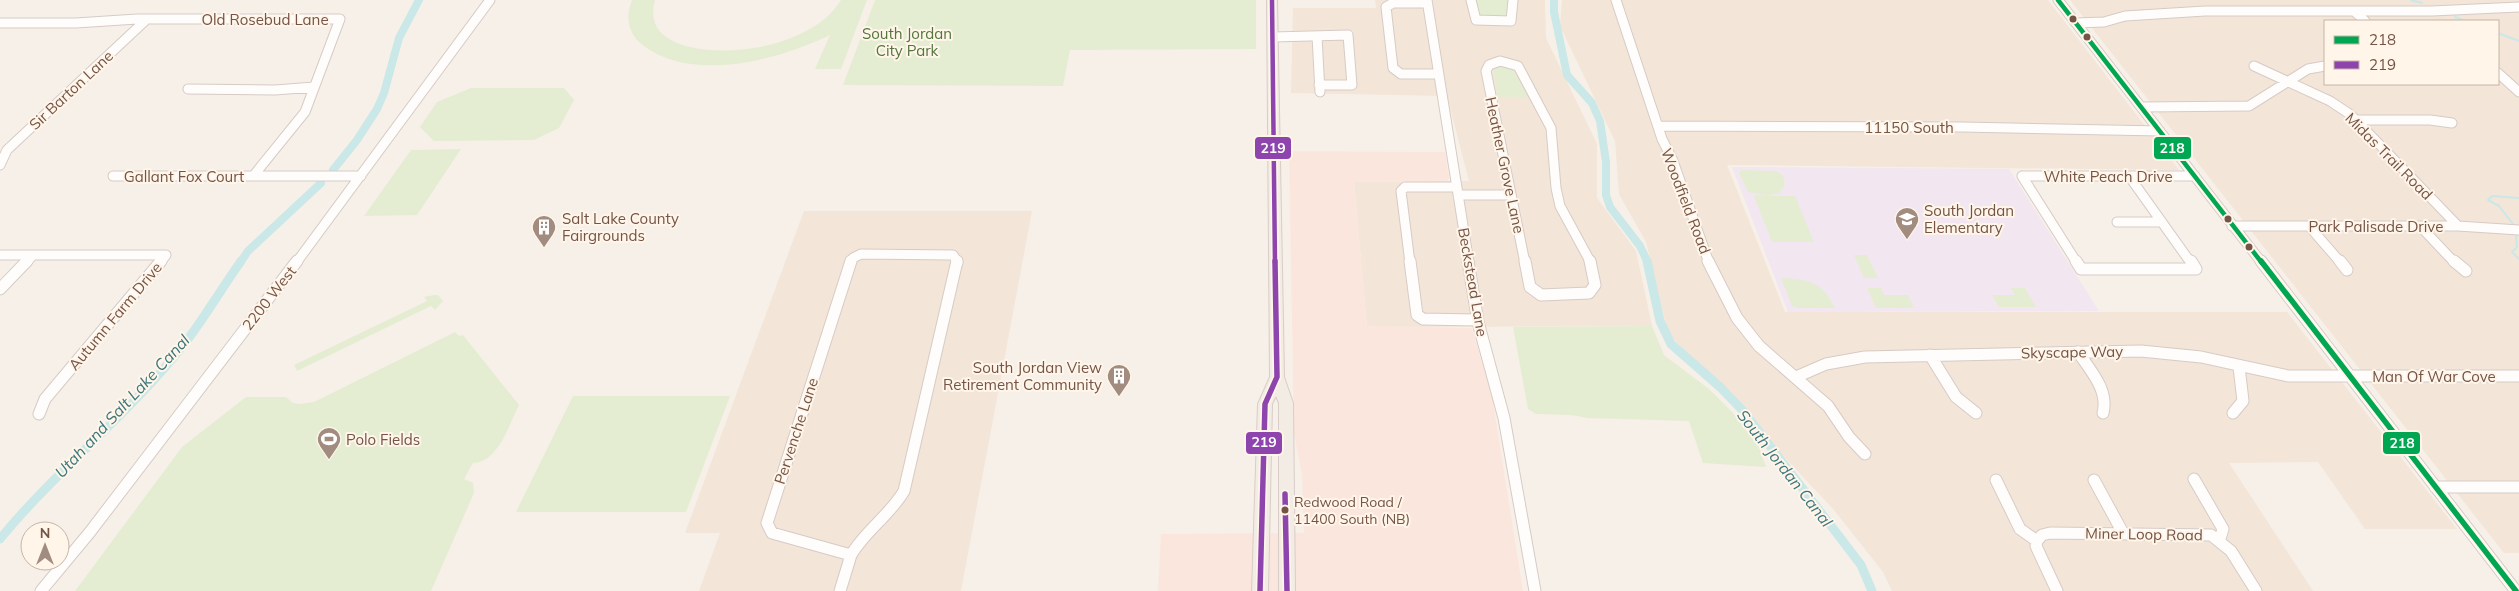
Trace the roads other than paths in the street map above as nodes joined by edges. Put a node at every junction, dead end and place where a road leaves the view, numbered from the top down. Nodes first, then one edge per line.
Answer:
1 (490, 0) edge
2 (1272, 0) edge
3 (1471, 0) edge
4 (1513, 0) edge
5 (1616, 0) edge
6 (2058, 0) edge
7 (1427, 2) edge
8 (2519, 7) edge
9 (2354, 11) junction
10 (147, 19) junction
11 (2364, 20) edge
12 (0, 23) edge
13 (2076, 23) junction
14 (1273, 36) junction
15 (1317, 36) junction
16 (2254, 66) dead end
17 (2324, 66) edge
18 (1438, 74) junction
19 (2499, 74) edge
20 (2288, 82) junction
21 (314, 87) junction
22 (188, 89) dead end
23 (2519, 92) edge
24 (2142, 108) junction
25 (2356, 120) junction
26 (2452, 123) dead end
27 (1658, 126) junction
28 (2160, 131) junction
29 (0, 165) edge
30 (254, 175) junction
31 (113, 176) dead end
32 (361, 176) junction
33 (2129, 176) junction
34 (2194, 176) junction
35 (1457, 191) junction
36 (1511, 195) junction
37 (2117, 222) dead end
38 (2162, 222) junction
39 (2232, 226) junction
40 (2309, 226) junction
41 (2420, 226) junction
42 (2458, 226) junction
43 (2519, 230) edge
44 (0, 255) edge
45 (32, 255) junction
46 (2347, 270) dead end
47 (2466, 271) dead end
48 (0, 289) edge
49 (1477, 320) junction
50 (2078, 352) junction
51 (1930, 355) junction
52 (2239, 367) junction
53 (2348, 376) junction
54 (2519, 376) edge
55 (1277, 377) junction
56 (1796, 377) junction
57 (1976, 413) dead end
58 (2103, 413) dead end
59 (2233, 413) dead end
60 (39, 414) dead end
61 (1864, 454) dead end
62 (2194, 479) dead end
63 (1996, 480) dead end
64 (2094, 480) dead end
65 (2435, 487) junction
66 (2519, 487) edge
67 (2123, 534) junction
68 (2220, 539) junction
69 (2037, 541) junction
70 (852, 555) junction
71 (41, 591) edge
72 (840, 591) edge
73 (1260, 591) edge
74 (1286, 591) edge
75 (1535, 591) edge
76 (2057, 591) edge
77 (2256, 591) edge
78 (2516, 591) edge

1 - 32 street, 2200 West
2 - 14 main road
3 - 4 street
5 - 27 street, Woodfield Road
6 - 13 street
7 - 18 street, Beckstead Lane
7 - 18 street
8 - 9 street
9 - 11 street
9 - 13 street
10 - 12 street, Old Rosebud Lane
10 - 21 street, Old Rosebud Lane
10 - 29 street, Sir Barton Lane
13 - 24 street
14 - 15 street
14 - 55 main road
15 - 15 street
16 - 20 street, Midas Trail Road
17 - 20 street
18 - 35 street, Beckstead Lane
19 - 23 street
20 - 24 street
20 - 25 street, Midas Trail Road
21 - 22 street
21 - 30 street, Old Rosebud Lane
24 - 28 street
25 - 26 street
25 - 42 street, Midas Trail Road
27 - 28 street, 11150 South
27 - 56 street, Woodfield Road
28 - 34 street
30 - 31 street, Gallant Fox Court
30 - 32 street
32 - 71 street, 2200 West
33 - 34 street, White Peach Drive
33 - 38 street
33 - 38 street, White Peach Drive
34 - 39 street
35 - 36 street
35 - 49 street, Beckstead Lane
35 - 49 street
36 - 36 street, Heather Grove Lane
37 - 38 street
39 - 40 street, Park Palisade Drive
39 - 53 street
40 - 41 street, Park Palisade Drive
40 - 46 street
41 - 42 street, Park Palisade Drive
41 - 47 street
42 - 43 street, Park Palisade Drive
44 - 45 street, Autumn Farm Drive
45 - 48 street
45 - 60 street, Autumn Farm Drive
49 - 75 street, Beckstead Lane
50 - 51 street, Skyscape Way
50 - 52 street, Skyscape Way
50 - 58 street
51 - 56 street, Skyscape Way
51 - 57 street
52 - 53 street, Skyscape Way
52 - 59 street
53 - 54 street, Man Of War Cove
53 - 65 street
55 - 73 main road
55 - 74 main road
56 - 61 street, Woodfield Road
62 - 68 street
63 - 69 street
64 - 67 street
65 - 66 street
65 - 78 street
67 - 68 street, Miner Loop Road
67 - 69 street, Miner Loop Road
68 - 77 street, Miner Loop Road
69 - 76 street
70 - 70 street, Pervenche Lane
70 - 72 street

